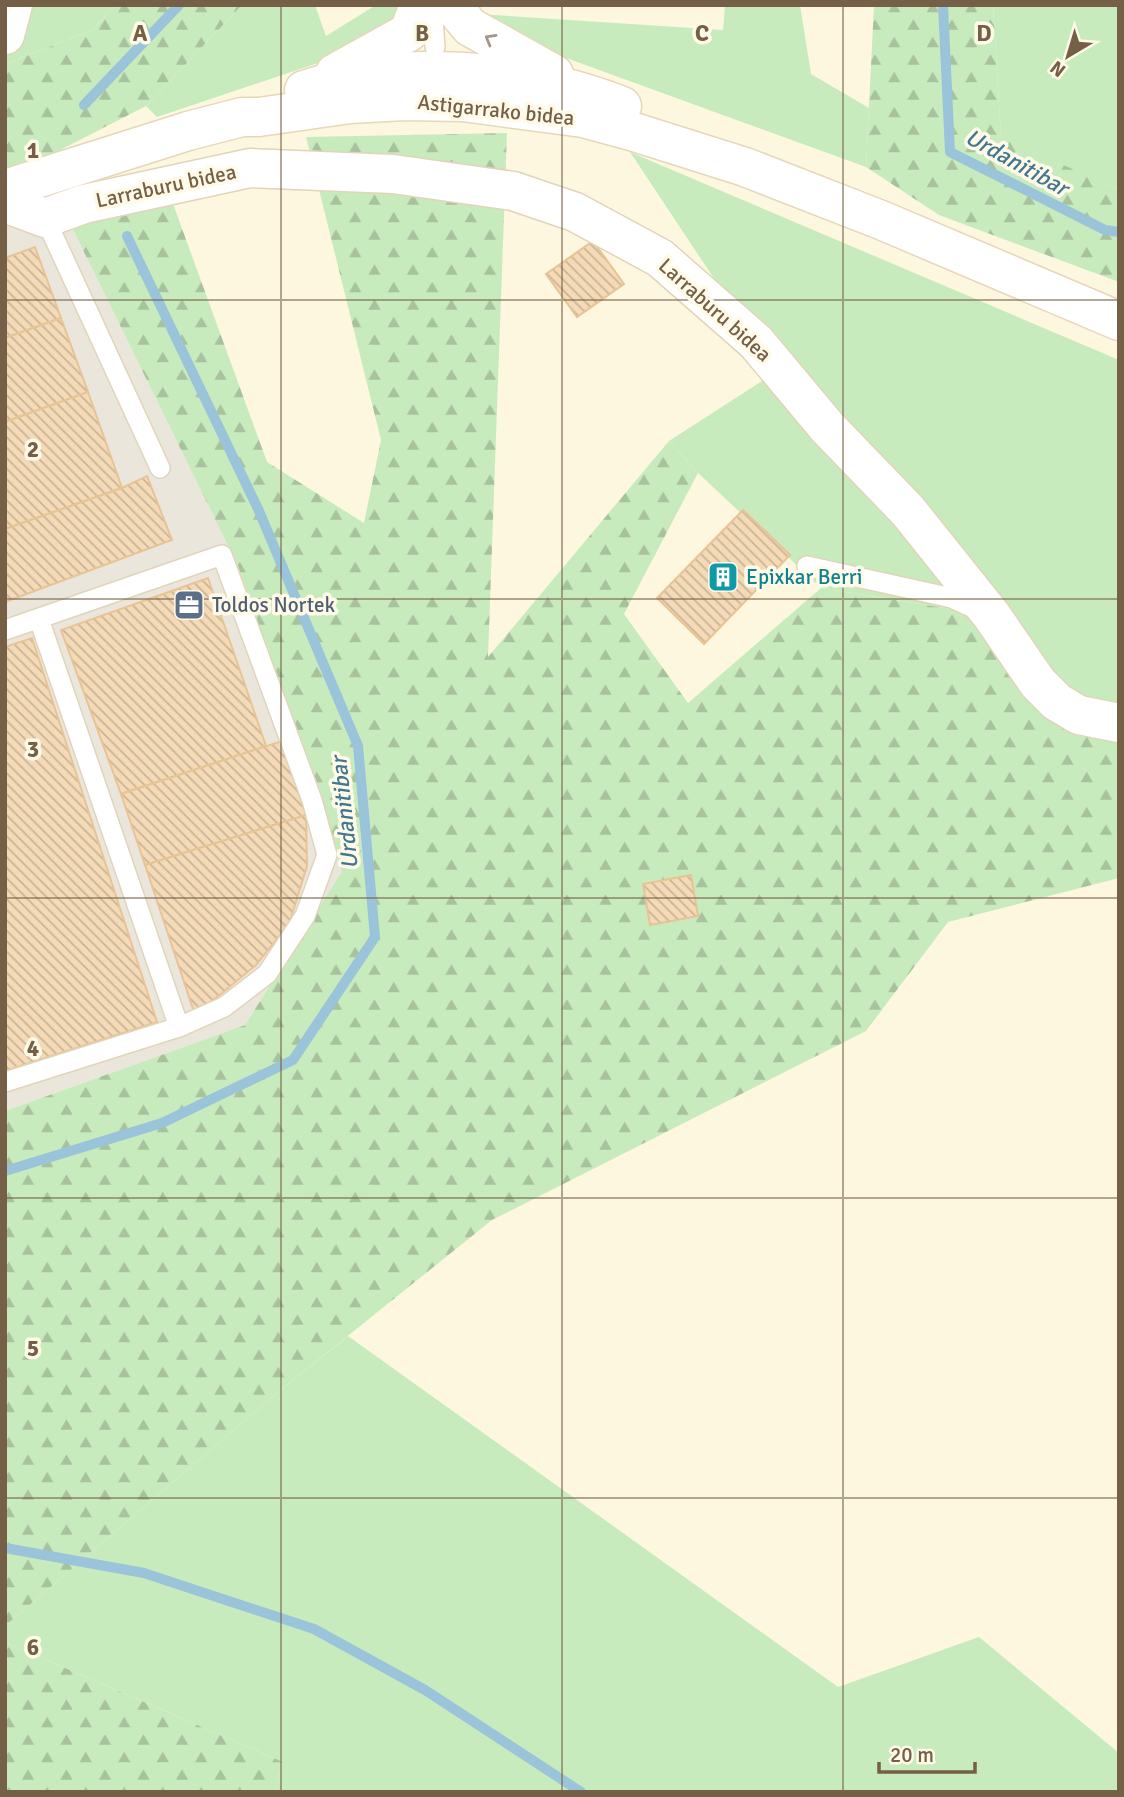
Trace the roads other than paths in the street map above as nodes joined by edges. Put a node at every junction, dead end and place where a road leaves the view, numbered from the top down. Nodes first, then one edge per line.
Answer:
1 (13, 5) edge
2 (419, 5) edge
3 (432, 5) edge
4 (452, 5) edge
5 (5, 35) edge
6 (437, 59) junction
7 (593, 95) junction
8 (312, 99) junction
9 (481, 104) junction
10 (188, 131) junction
11 (745, 167) junction
12 (204, 178) junction
13 (5, 189) edge
14 (5, 203) edge
15 (45, 218) junction
16 (1119, 321) edge
17 (159, 468) dead end
18 (807, 566) dead end
19 (992, 616) junction
20 (39, 619) junction
21 (5, 630) edge
22 (1119, 723) edge
23 (179, 1027) junction
24 (5, 1082) edge

1 - 5 main road
2 - 8 main road
3 - 6 lane
7 -> 4 main road
6 - 7 main road, Astigarrako bidea
6 - 8 main road, Astigarrako bidea
6 - 9 main road
7 - 11 main road, Astigarrako bidea
8 - 9 main road, Astigarrako bidea
8 - 10 main road, Astigarrako bidea
9 - 11 main road, Astigarrako bidea
10 - 12 main road
10 - 13 main road, Astigarrako bidea
11 - 16 main road, Astigarrako bidea
12 - 15 main road, Larraburu bidea
12 - 19 main road, Larraburu bidea
14 - 15 main road
15 - 17 lane
18 - 19 lane
19 - 22 main road, Larraburu bidea
20 - 21 lane
20 - 23 lane
20 - 23 lane
23 - 24 lane

